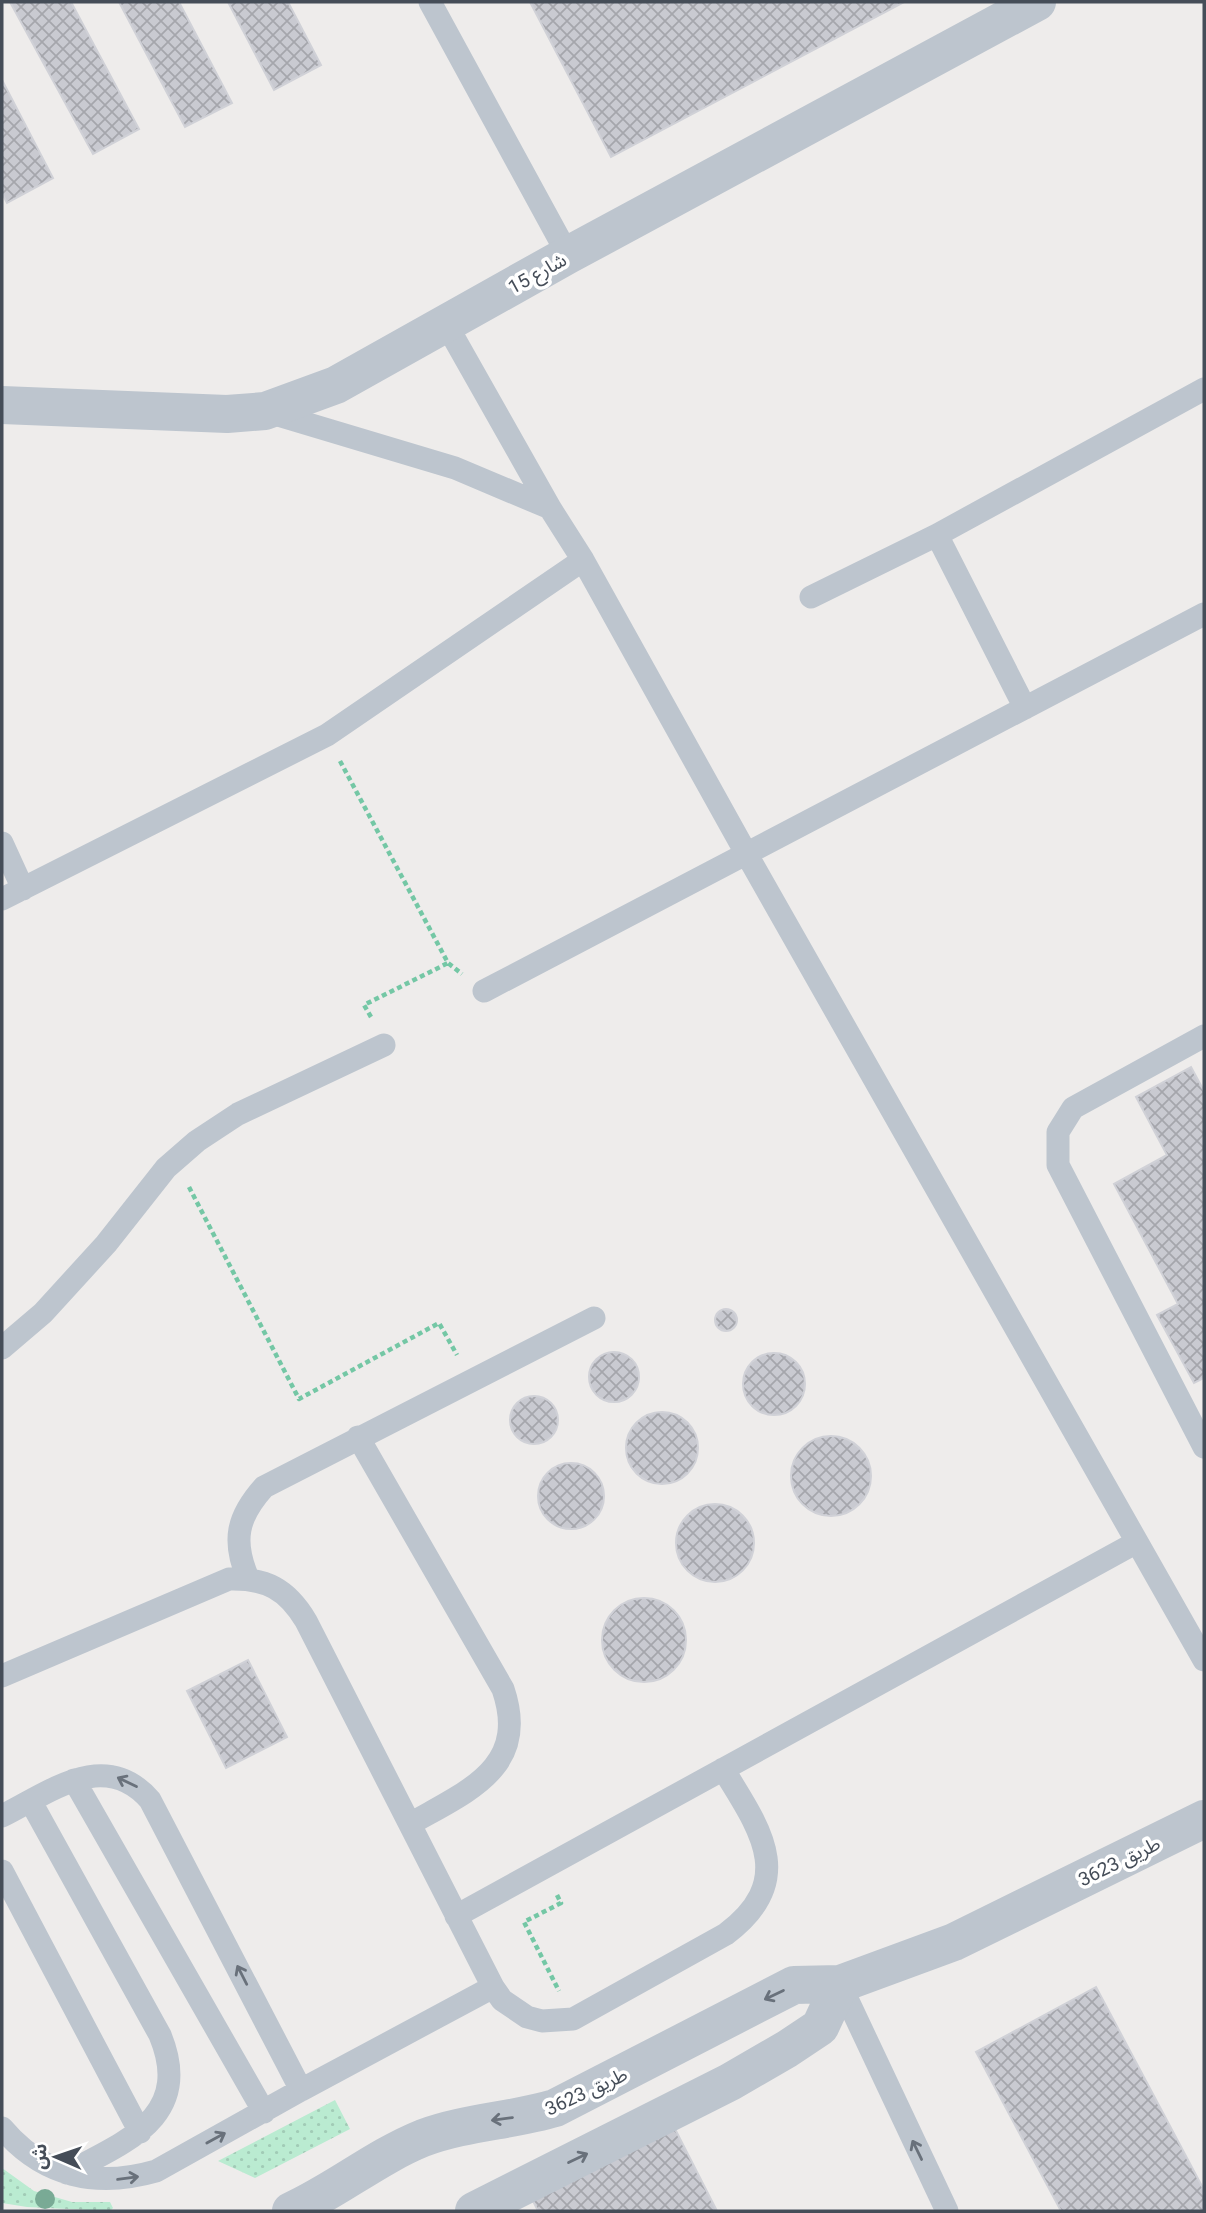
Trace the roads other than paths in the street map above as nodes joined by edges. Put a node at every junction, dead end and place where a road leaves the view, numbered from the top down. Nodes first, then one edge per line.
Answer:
1 (430, 2) edge
2 (1012, 7) edge
3 (568, 256) junction
4 (446, 324) junction
5 (1204, 388) edge
6 (2, 405) edge
7 (265, 411) junction
8 (550, 508) junction
9 (937, 535) junction
10 (583, 560) junction
11 (811, 597) dead end
12 (1204, 614) edge
13 (1025, 708) junction
14 (2, 843) edge
15 (746, 853) junction
16 (23, 888) junction
17 (2, 899) edge
18 (484, 991) road end
19 (1204, 1036) edge
20 (384, 1045) road end
21 (594, 1318) dead end
22 (2, 1348) edge
23 (359, 1437) junction
24 (1204, 1447) edge
25 (1137, 1542) junction
26 (248, 1578) junction
27 (1204, 1660) edge
28 (2, 1676) edge
29 (723, 1769) junction
30 (74, 1780) junction
31 (31, 1802) junction
32 (2, 1816) edge
33 (1204, 1819) edge
34 (410, 1824) junction
35 (2, 1871) edge
36 (456, 1916) junction
37 (840, 1984) junction
38 (493, 1987) junction
39 (301, 2090) junction
40 (264, 2112) junction
41 (2, 2129) edge
42 (141, 2132) junction
43 (67, 2173) junction
44 (495, 2207) edge
45 (291, 2211) edge
46 (947, 2211) edge

1 - 3 lane
2 - 3 street, شارع 15
3 - 4 street, شارع 15
4 - 7 street, شارع 15
4 - 8 lane
5 - 9 lane
6 - 7 street, شارع 15
7 - 8 lane
8 - 10 lane
9 - 11 lane
9 - 13 lane
10 - 15 lane
10 - 16 lane
12 - 13 lane
13 - 15 lane
14 - 16 lane
15 - 18 lane
15 - 25 lane
16 - 17 lane
19 - 24 lane
20 - 22 lane
21 - 23 lane
23 - 26 lane
23 - 34 lane
25 - 27 lane
25 - 29 lane
26 - 28 lane
26 - 34 lane
29 - 36 lane
29 - 38 lane
30 - 31 lane
39 -> 30 lane
30 - 40 lane
31 - 32 lane
31 - 42 lane
33 - 37 street, طريق 3623
34 - 36 lane
35 - 42 lane
36 - 38 lane
44 -> 37 street
37 -> 45 street, طريق 3623
46 -> 37 lane
38 - 39 lane
39 - 40 lane
43 -> 40 lane
41 - 43 lane
42 - 43 lane

